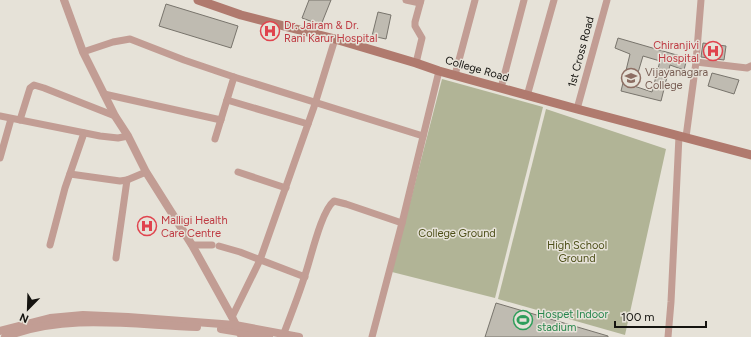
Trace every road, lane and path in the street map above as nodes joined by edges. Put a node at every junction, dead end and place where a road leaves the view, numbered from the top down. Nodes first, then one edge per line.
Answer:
1 (64, 0) edge
2 (198, 0) edge
3 (406, 0) edge
4 (476, 0) edge
5 (524, 0) edge
6 (554, 0) edge
7 (607, 0) edge
8 (701, 0) edge
9 (420, 1) edge
10 (335, 40) junction
11 (83, 52) junction
12 (696, 62) junction
13 (416, 63) junction
14 (751, 66) edge
15 (439, 71) junction
16 (455, 75) junction
17 (234, 77) junction
18 (500, 88) junction
19 (104, 94) junction
20 (527, 96) junction
21 (227, 100) junction
22 (316, 102) junction
23 (577, 109) junction
24 (0, 116) edge
25 (115, 116) junction
26 (11, 119) junction
27 (20, 120) junction
28 (221, 120) junction
29 (308, 124) junction
30 (84, 133) junction
31 (128, 136) junction
32 (423, 136) junction
33 (683, 136) junction
34 (215, 139) dead end
35 (751, 154) edge
36 (0, 158) edge
37 (146, 172) junction
38 (238, 172) dead end
39 (70, 174) junction
40 (127, 180) junction
41 (286, 188) junction
42 (402, 223) junction
43 (50, 245) dead end
44 (192, 245) junction
45 (116, 258) dead end
46 (260, 260) junction
47 (305, 277) junction
48 (237, 328) edge
49 (0, 331) edge
50 (284, 333) junction
51 (5, 337) edge
52 (269, 337) edge
53 (299, 337) edge
54 (372, 337) edge
55 (668, 337) edge

1 - 11 street
2 - 10 main road, College Road
3 - 9 street
4 - 16 street
5 - 18 street
6 - 20 street
7 - 23 street, 1st Cross Road
8 - 12 street
9 - 13 street
10 - 13 main road, College Road
10 - 22 street
11 - 17 street
11 - 19 street
12 - 14 street
12 - 33 street
13 - 15 main road, College Road
15 - 16 main road, College Road
15 - 32 street
16 - 18 main road, College Road
17 - 21 street
17 - 22 street
18 - 20 main road, College Road
19 - 25 street
19 - 28 street
20 - 23 main road, College Road
21 - 28 street
21 - 29 street
22 - 29 street
22 - 32 street
23 - 33 main road, College Road
24 - 26 street
25 - 27 street
25 - 31 street
26 - 27 street
26 - 36 street
27 - 30 street
28 - 34 street
29 - 41 street
30 - 31 street
30 - 39 street
31 - 37 street
32 - 42 street
33 - 35 main road, College Road
33 - 55 street
37 - 40 street
37 - 44 street
38 - 41 street
39 - 40 street
39 - 43 street
40 - 45 street
41 - 46 street
42 - 47 street
42 - 54 street
44 - 46 street
44 - 48 street
46 - 47 street
46 - 48 street
47 - 50 street
48 - 49 street
48 - 50 street
48 - 51 street
48 - 52 street
50 - 53 street

